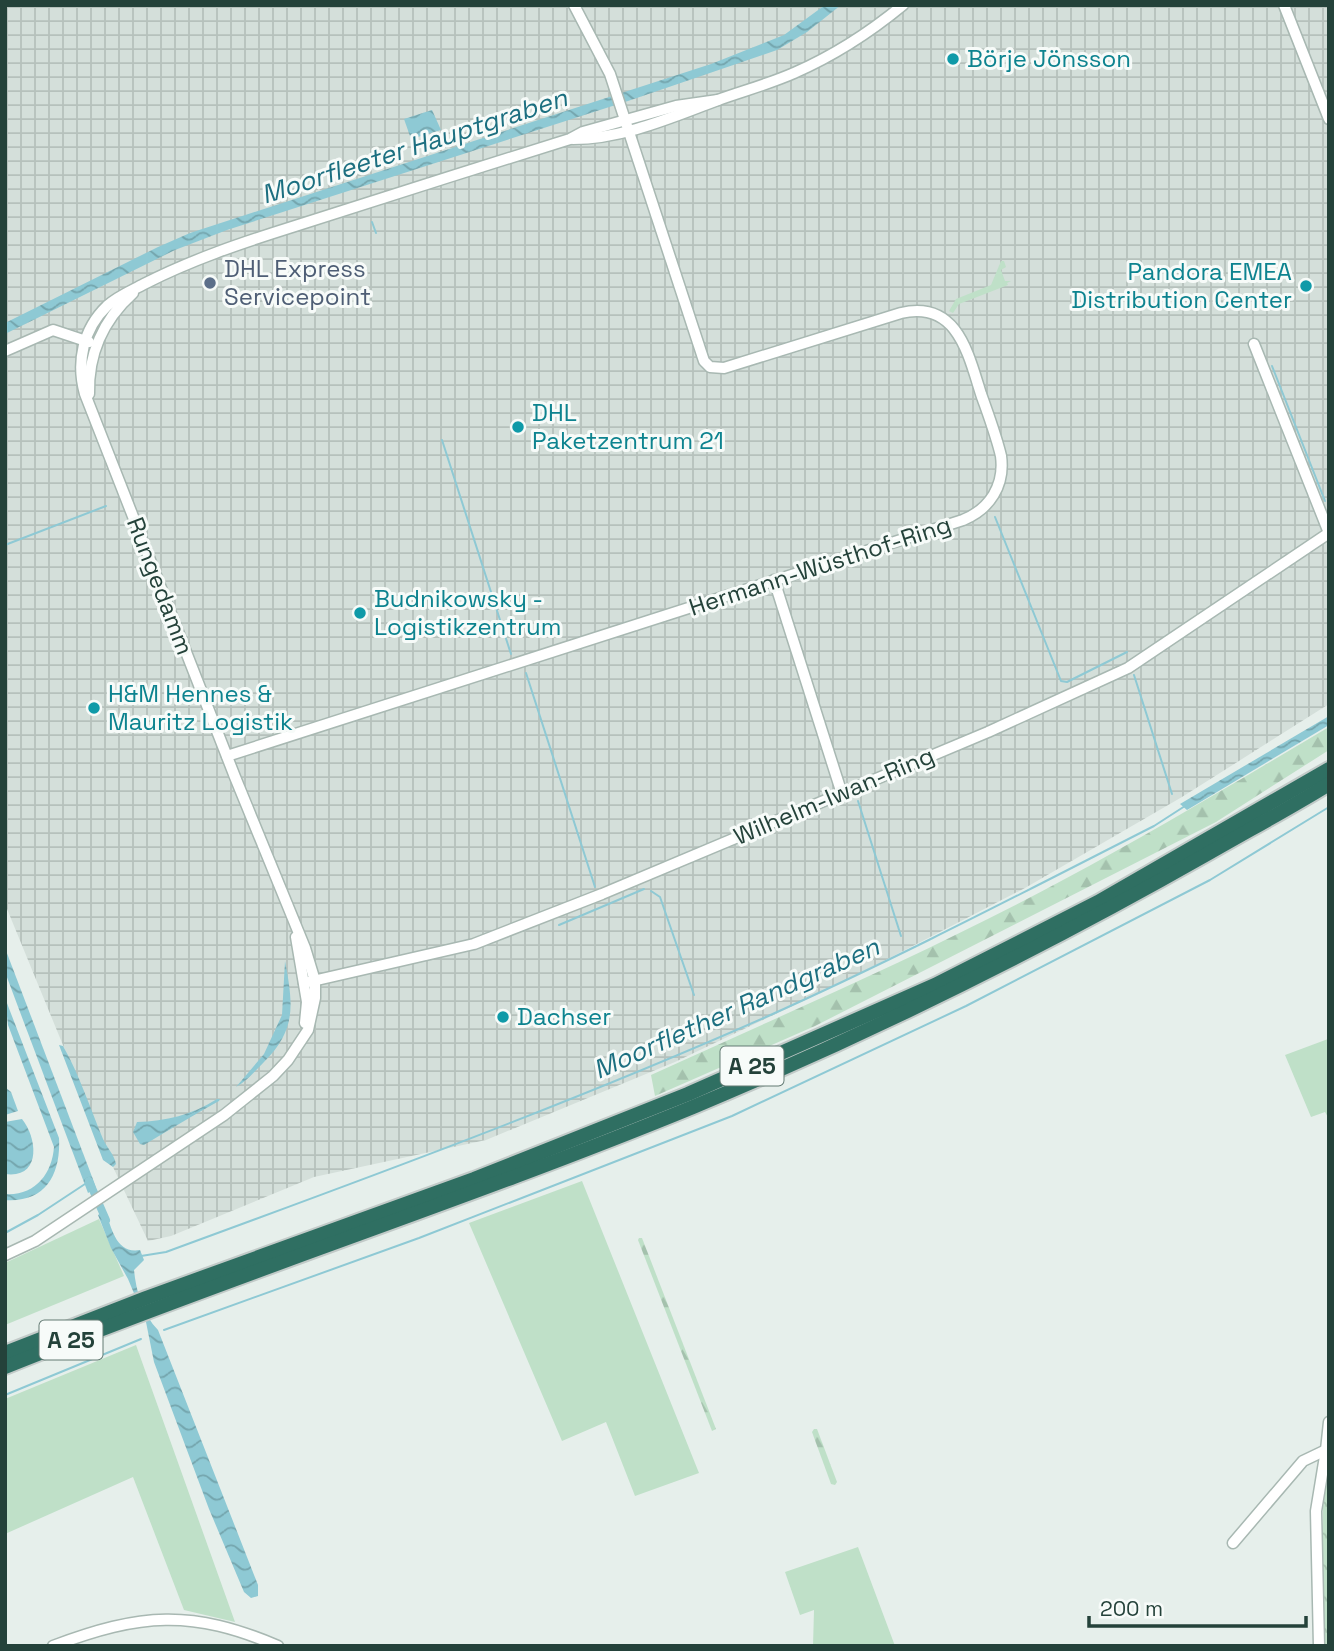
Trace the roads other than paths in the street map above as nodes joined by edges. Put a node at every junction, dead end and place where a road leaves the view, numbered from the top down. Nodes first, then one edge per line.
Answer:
1 (574, 5) edge
2 (903, 5) edge
3 (1284, 5) edge
4 (1329, 119) edge
5 (627, 125) junction
6 (144, 284) junction
7 (85, 340) junction
8 (1254, 344) dead end
9 (97, 345) junction
10 (5, 351) edge
11 (90, 404) junction
12 (1329, 533) edge
13 (774, 580) junction
14 (227, 757) junction
15 (1329, 768) edge
16 (1329, 784) edge
17 (842, 794) junction
18 (310, 982) junction
19 (5, 1255) edge
20 (142, 1306) junction
21 (5, 1353) edge
22 (5, 1367) edge
23 (1329, 1422) edge
24 (1326, 1450) junction
25 (1233, 1543) dead end
26 (53, 1646) edge
27 (278, 1646) edge
28 (1318, 1646) edge

1 - 5 street
2 - 5 street, Rungedamm
3 - 4 street
5 - 6 street, Rungedamm
5 - 13 street, Hermann-Wüsthof-Ring
6 - 7 street, Rungedamm
6 - 9 street, Rungedamm
7 - 9 street
7 - 10 street
7 - 11 street, Rungedamm
8 - 12 street
9 - 11 street, Rungedamm
11 - 14 street, Rungedamm
12 - 17 street, Wilhelm-Iwan-Ring
13 - 14 street, Hermann-Wüsthof-Ring
13 - 17 street
14 - 18 street, Rungedamm
15 - 20 highway, A 25
16 - 20 highway, A 25
17 - 18 street, Wilhelm-Iwan-Ring
18 - 19 street, Rungedamm
20 - 21 highway, A 25
20 - 22 highway, A 25
23 - 24 street
24 - 25 street
24 - 28 street
26 - 27 street

